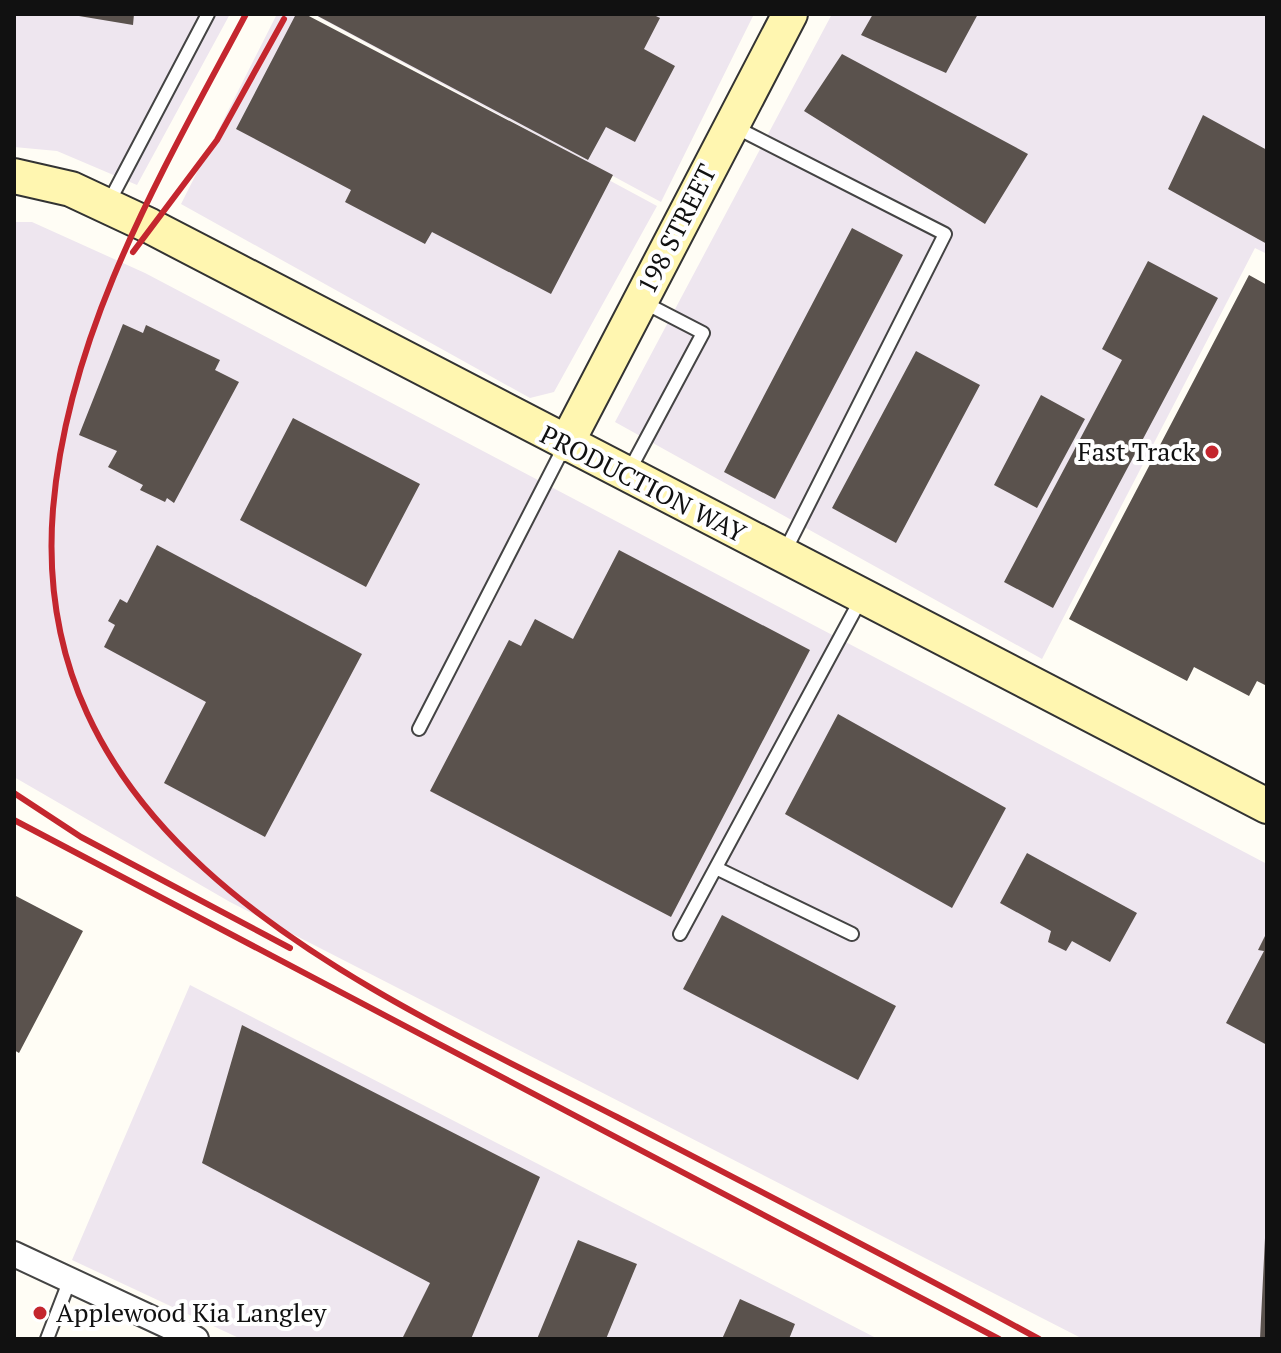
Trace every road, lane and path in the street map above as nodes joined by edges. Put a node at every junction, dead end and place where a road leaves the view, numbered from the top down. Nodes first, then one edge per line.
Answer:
1 (208, 14) edge
2 (790, 14) edge
3 (731, 125) junction
4 (14, 176) edge
5 (107, 205) junction
6 (640, 300) junction
7 (566, 444) junction
8 (627, 476) junction
9 (782, 556) junction
10 (862, 597) junction
11 (419, 729) dead end
12 (1267, 806) edge
13 (716, 868) junction
14 (680, 934) dead end
15 (852, 934) dead end
16 (14, 1254) edge
17 (69, 1282) junction
18 (47, 1339) edge
19 (196, 1339) edge

1 - 5 lane
2 - 3 street, 198 STREET
3 - 6 street, 198 STREET
3 - 9 lane
4 - 5 street, PRODUCTION WAY
5 - 7 street, PRODUCTION WAY
6 - 7 street, 198 STREET
6 - 8 lane
7 - 8 street, PRODUCTION WAY
7 - 11 lane
8 - 9 street, PRODUCTION WAY
9 - 10 street, PRODUCTION WAY
10 - 12 street, PRODUCTION WAY
10 - 13 lane
13 - 14 lane
13 - 15 lane
16 - 17 street
17 - 18 lane
17 - 19 street

